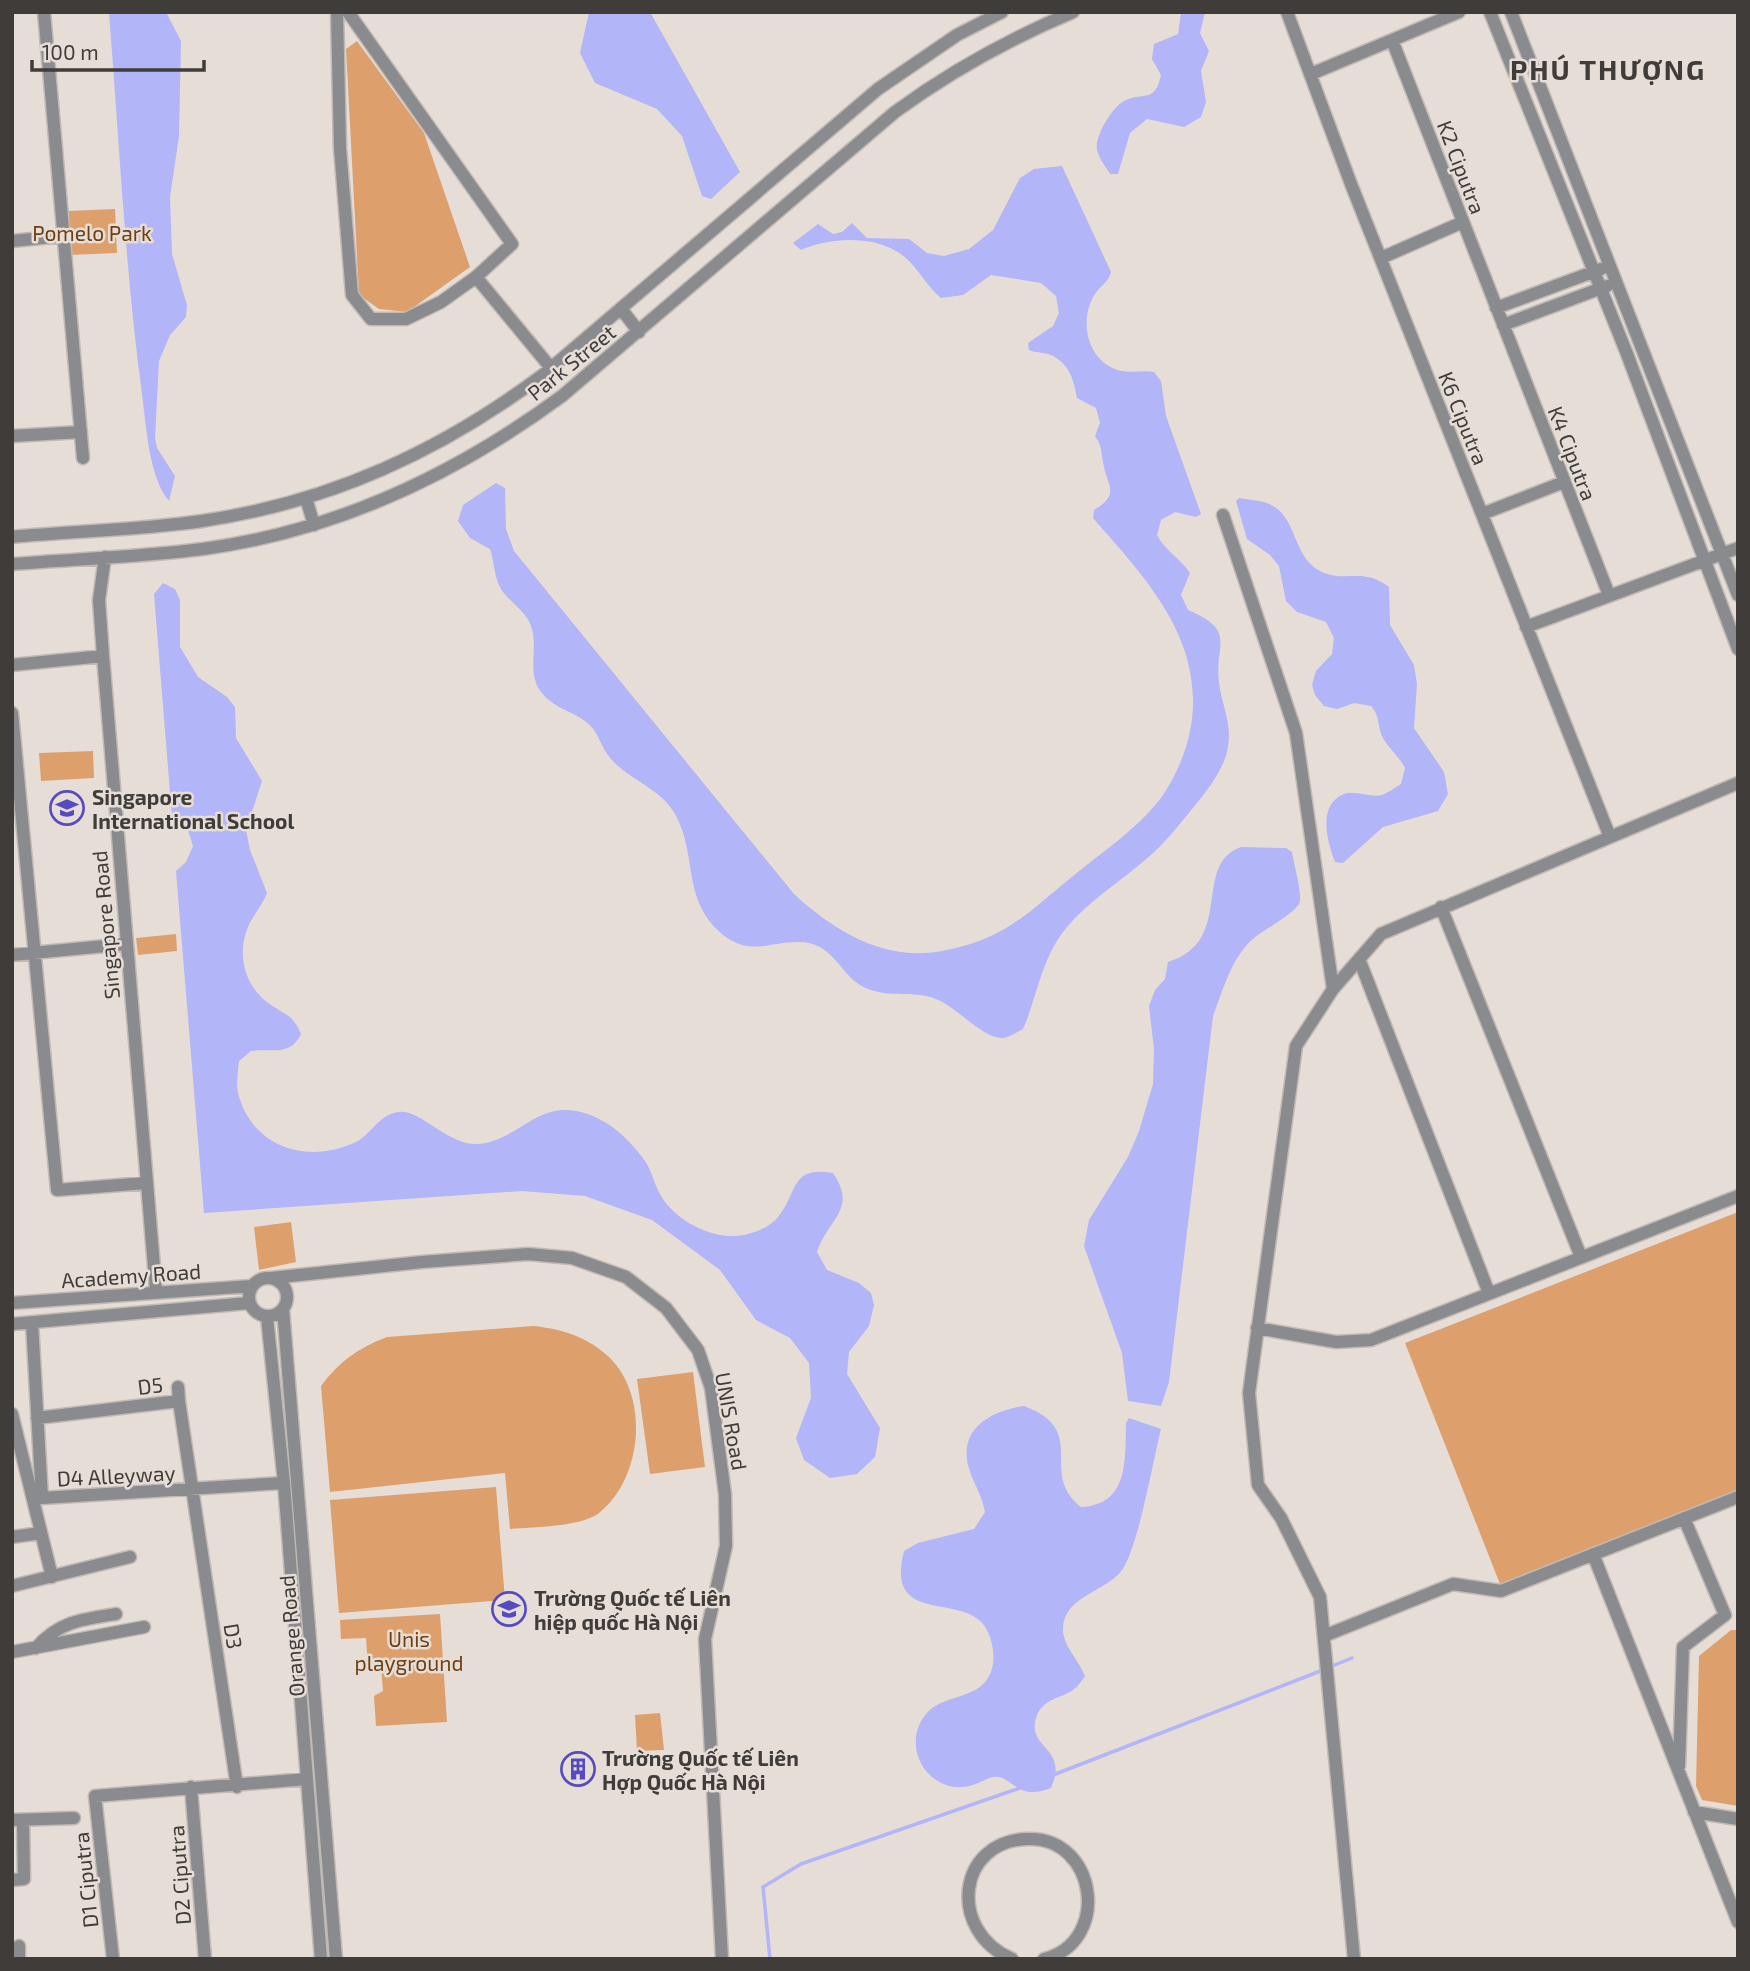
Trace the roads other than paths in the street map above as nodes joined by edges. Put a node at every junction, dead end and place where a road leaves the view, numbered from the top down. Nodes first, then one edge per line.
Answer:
1 (44, 12) edge
2 (337, 12) edge
3 (348, 12) edge
4 (1002, 12) edge
5 (1073, 12) edge
6 (1287, 12) edge
7 (1459, 12) edge
8 (1490, 12) edge
9 (1511, 12) edge
10 (1392, 40) junction
11 (1311, 74) junction
12 (1463, 222) junction
13 (62, 236) junction
14 (12, 241) edge
15 (1381, 258) junction
16 (1611, 265) junction
17 (1594, 272) junction
18 (477, 277) junction
19 (1618, 282) junction
20 (1600, 289) junction
21 (1496, 308) junction
22 (621, 310) junction
23 (1503, 325) junction
24 (639, 332) junction
25 (551, 368) junction
26 (80, 432) junction
27 (12, 436) edge
28 (83, 458) dead end
29 (1564, 482) junction
30 (306, 498) junction
31 (1482, 514) junction
32 (1223, 515) dead end
33 (314, 525) junction
34 (12, 537) edge
35 (1738, 548) edge
36 (1722, 554) junction
37 (105, 556) junction
38 (1705, 559) junction
39 (12, 564) edge
40 (1738, 595) edge
41 (1609, 596) junction
42 (1526, 627) junction
43 (1738, 649) edge
44 (103, 656) junction
45 (12, 665) edge
46 (12, 713) edge
47 (1738, 783) edge
48 (1609, 837) junction
49 (1441, 907) junction
50 (126, 944) junction
51 (35, 953) junction
52 (12, 955) edge
53 (1359, 959) junction
54 (1333, 989) junction
55 (146, 1183) junction
56 (1738, 1196) edge
57 (1581, 1257) junction
58 (271, 1278) junction
59 (252, 1286) junction
60 (156, 1291) junction
61 (1489, 1293) junction
62 (12, 1303) edge
63 (249, 1303) junction
64 (283, 1310) junction
65 (267, 1317) junction
66 (32, 1323) junction
67 (12, 1324) edge
68 (1257, 1328) junction
69 (178, 1387) dead end
70 (179, 1401) junction
71 (12, 1414) edge
72 (37, 1418) junction
73 (14, 1432) edge
74 (19, 1475) edge
75 (284, 1483) junction
76 (192, 1491) junction
77 (1738, 1497) edge
78 (1684, 1518) junction
79 (41, 1533) junction
80 (12, 1537) edge
81 (1593, 1554) junction
82 (131, 1557) dead end
83 (52, 1577) junction
84 (12, 1586) edge
85 (116, 1615) dead end
86 (144, 1627) dead end
87 (1324, 1636) junction
88 (35, 1649) junction
89 (12, 1652) edge
90 (1678, 1772) junction
91 (307, 1779) junction
92 (191, 1787) junction
93 (237, 1787) junction
94 (1694, 1812) junction
95 (74, 1818) dead end
96 (1738, 1819) edge
97 (18, 1820) edge
98 (12, 1880) edge
99 (1738, 1922) edge
100 (113, 1959) edge
101 (205, 1959) edge
102 (321, 1959) edge
103 (336, 1959) edge
104 (722, 1959) edge
105 (1012, 1959) edge
106 (1045, 1959) edge
107 (1354, 1959) edge

1 - 13 street
2 - 18 street
3 - 18 street
4 - 22 street, Park Street
5 - 24 street, Park Street
6 - 11 street, K6 Ciputra
7 - 10 street
8 - 17 street
9 - 16 street
10 - 11 street
10 - 12 street, K2 Ciputra
11 - 15 street, K6 Ciputra
12 - 15 street
12 - 21 street, K2 Ciputra
13 - 14 street
13 - 26 street
15 - 31 street, K6 Ciputra
16 - 17 street
16 - 19 street
17 - 20 street
17 - 21 street
18 - 25 street
19 - 20 street
19 - 36 street
20 - 23 street
20 - 38 street
21 - 23 street, K2 Ciputra
22 - 24 street
22 - 25 street, Park Street
23 - 29 street, K4 Ciputra
24 - 33 street, Park Street
25 - 30 street, Park Street
26 - 27 street
26 - 28 street
29 - 31 street
29 - 41 street, K4 Ciputra
30 - 33 street
30 - 34 street, Park Street
31 - 42 street, K6 Ciputra
32 - 54 street
33 - 37 street, Park Street
35 - 36 street
36 - 38 street
36 - 40 street
37 - 39 street, Park Street
37 - 44 street, Singapore Road
38 - 41 street
38 - 43 street
41 - 42 street
42 - 48 street, K6 Ciputra
44 - 45 street
44 - 50 street, Singapore Road
46 - 51 street
47 - 48 street
48 - 49 street
49 - 53 street
49 - 57 street
50 - 51 street
50 - 55 street, Singapore Road
51 - 52 street
51 - 55 street
53 - 54 street
53 - 61 street
54 - 68 street
55 - 60 street, Singapore Road
56 - 57 street
57 - 61 street
58 - 59 street
58 - 64 street
58 - 104 street, UNIS Road
59 - 60 street, Academy Road
59 - 63 street
60 - 62 street, Academy Road
61 - 68 street
63 - 65 street
63 - 66 street, Academy Road
64 - 65 street
64 - 103 street, Orange Road
65 - 75 street, Orange Road
66 - 67 street, Academy Road
66 - 72 street, D4 Alleyway
68 - 87 street
69 - 70 street
70 - 72 street, D5
70 - 76 street, D5
71 - 73 street
72 - 76 street, D4 Alleyway
73 - 74 street
74 - 79 street
75 - 76 street, D4 Alleyway
75 - 91 street, Orange Road
76 - 93 street, D3
77 - 78 street
78 - 81 street
78 - 90 street
79 - 80 street
79 - 83 street
81 - 87 street
81 - 90 street
82 - 83 street
83 - 84 street
85 - 88 street
86 - 88 street
87 - 107 street
88 - 89 street
90 - 94 street
91 - 93 street
91 - 102 street, Orange Road
92 - 93 street
92 - 100 street, D1 Ciputra
92 - 101 street, D2 Ciputra
94 - 96 street
94 - 99 street
95 - 97 street
97 - 98 street
105 - 106 street

